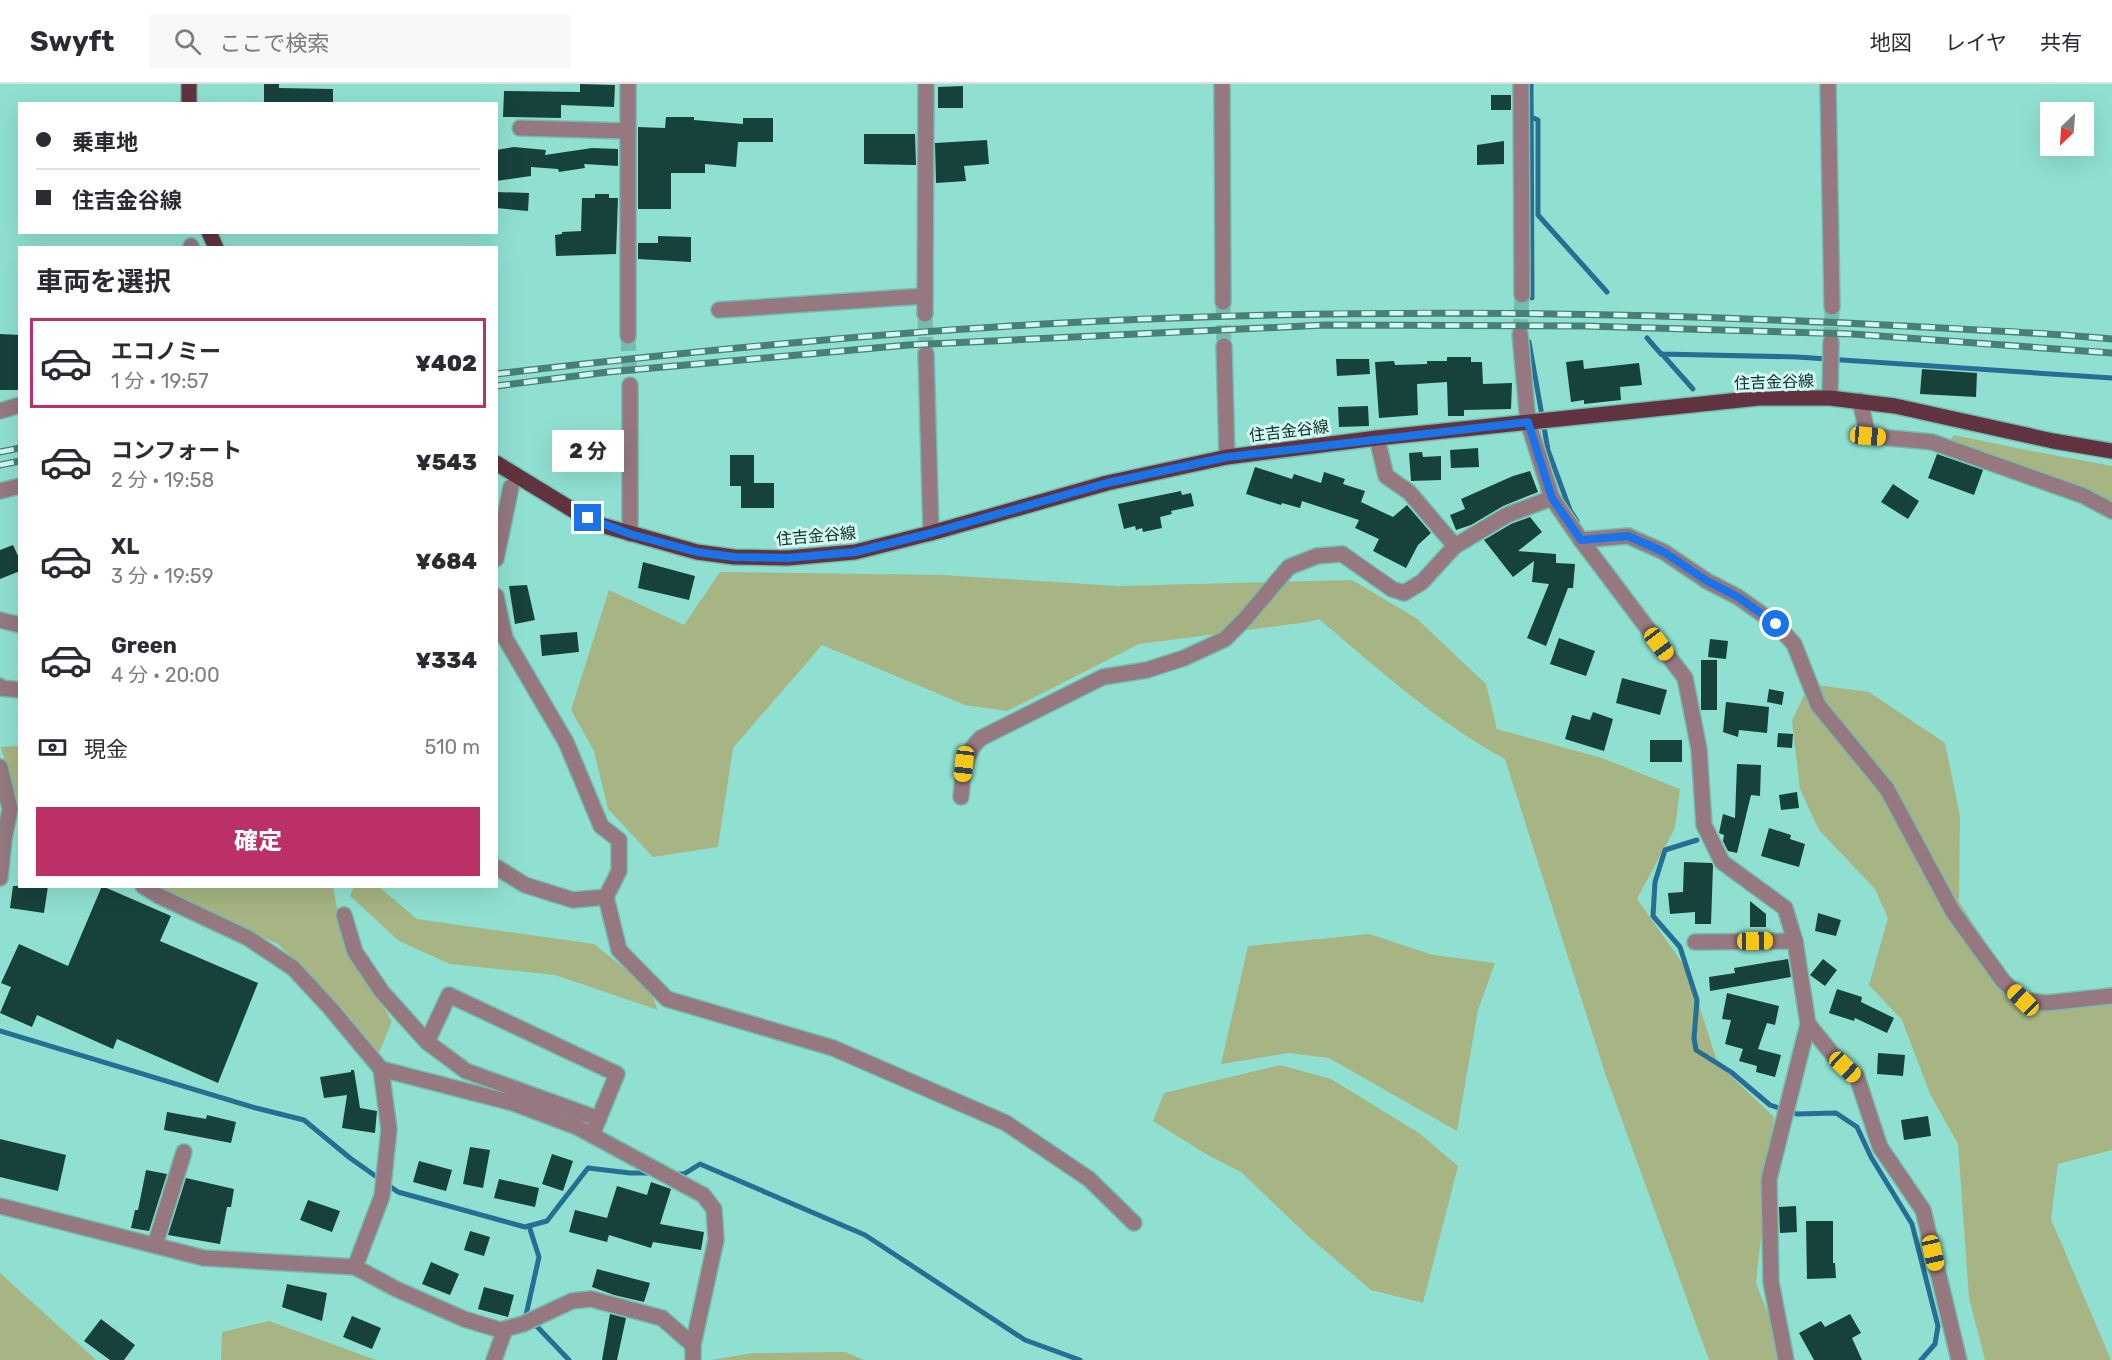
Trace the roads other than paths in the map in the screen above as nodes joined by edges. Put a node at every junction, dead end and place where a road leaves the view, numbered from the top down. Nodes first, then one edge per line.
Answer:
1 (189, 84) edge
2 (628, 84) edge
3 (926, 84) edge
4 (1222, 84) edge
5 (1521, 84) edge
6 (1828, 84) edge
7 (189, 102) edge
8 (520, 128) dead end
9 (628, 130) junction
10 (1522, 295) tunnel mouth
11 (925, 296) junction
12 (1223, 302) tunnel mouth
13 (1832, 307) tunnel mouth
14 (719, 310) dead end
15 (926, 314) tunnel mouth
16 (1520, 334) tunnel mouth
17 (628, 336) tunnel mouth
18 (1224, 346) tunnel mouth
19 (926, 354) tunnel mouth
20 (1832, 354) tunnel mouth
21 (630, 385) tunnel mouth
22 (1830, 398) junction
23 (1860, 401) junction
24 (18, 406) edge
25 (0, 411) edge
26 (1528, 422) junction
27 (1377, 438) junction
28 (2112, 450) edge
29 (1227, 457) junction
30 (498, 466) edge
31 (508, 482) edge
32 (18, 486) edge
33 (0, 491) edge
34 (1552, 498) junction
35 (2112, 511) edge
36 (931, 533) junction
37 (630, 534) junction
38 (1581, 540) junction
39 (498, 546) edge
40 (1455, 546) junction
41 (498, 605) edge
42 (0, 620) edge
43 (18, 624) edge
44 (0, 686) edge
45 (18, 690) edge
46 (0, 767) edge
47 (961, 797) dead end
48 (10, 810) edge
49 (498, 868) edge
50 (0, 878) edge
51 (146, 888) edge
52 (606, 897) junction
53 (344, 915) dead end
54 (1795, 940) junction
55 (1695, 942) dead end
56 (2112, 996) edge
57 (1808, 1024) junction
58 (427, 1042) junction
59 (381, 1069) junction
60 (599, 1119) junction
61 (592, 1135) junction
62 (184, 1152) dead end
63 (0, 1206) edge
64 (1134, 1223) dead end
65 (154, 1245) junction
66 (355, 1267) junction
67 (505, 1329) junction
68 (693, 1353) edge
69 (494, 1360) edge
70 (1786, 1360) edge
71 (1959, 1360) edge

1 - 7 main road
2 - 9 street
3 - 11 street
4 - 12 street
5 - 10 street
6 - 13 street
8 - 9 street
9 - 17 street
11 - 14 street
11 - 15 street
16 - 26 street
18 - 29 street
19 - 36 street
20 - 22 street
21 - 37 street
22 - 23 main road, 住吉金谷線
22 - 26 main road, 住吉金谷線
23 - 28 main road, 住吉金谷線
23 - 35 street
24 - 25 street
26 - 27 main road, 住吉金谷線
26 - 34 street
27 - 29 main road, 住吉金谷線
27 - 40 street
29 - 36 main road, 住吉金谷線
30 - 31 main road, 住吉金谷線
31 - 37 main road, 住吉金谷線
31 - 39 street
32 - 33 street
34 - 38 street
34 - 40 street
36 - 37 main road, 住吉金谷線
38 - 54 street
38 - 56 street
40 - 47 street
41 - 52 street
42 - 43 street
44 - 45 street
46 - 48 street
48 - 50 street
49 - 52 street
51 - 59 street
52 - 64 street
53 - 58 street
54 - 55 street
54 - 57 street
57 - 70 street
57 - 71 street
58 - 60 street
58 - 60 street
59 - 61 street
59 - 66 street
60 - 61 street
61 - 68 street
62 - 65 street
63 - 65 street
65 - 66 street
66 - 67 street
67 - 68 street
67 - 69 street

